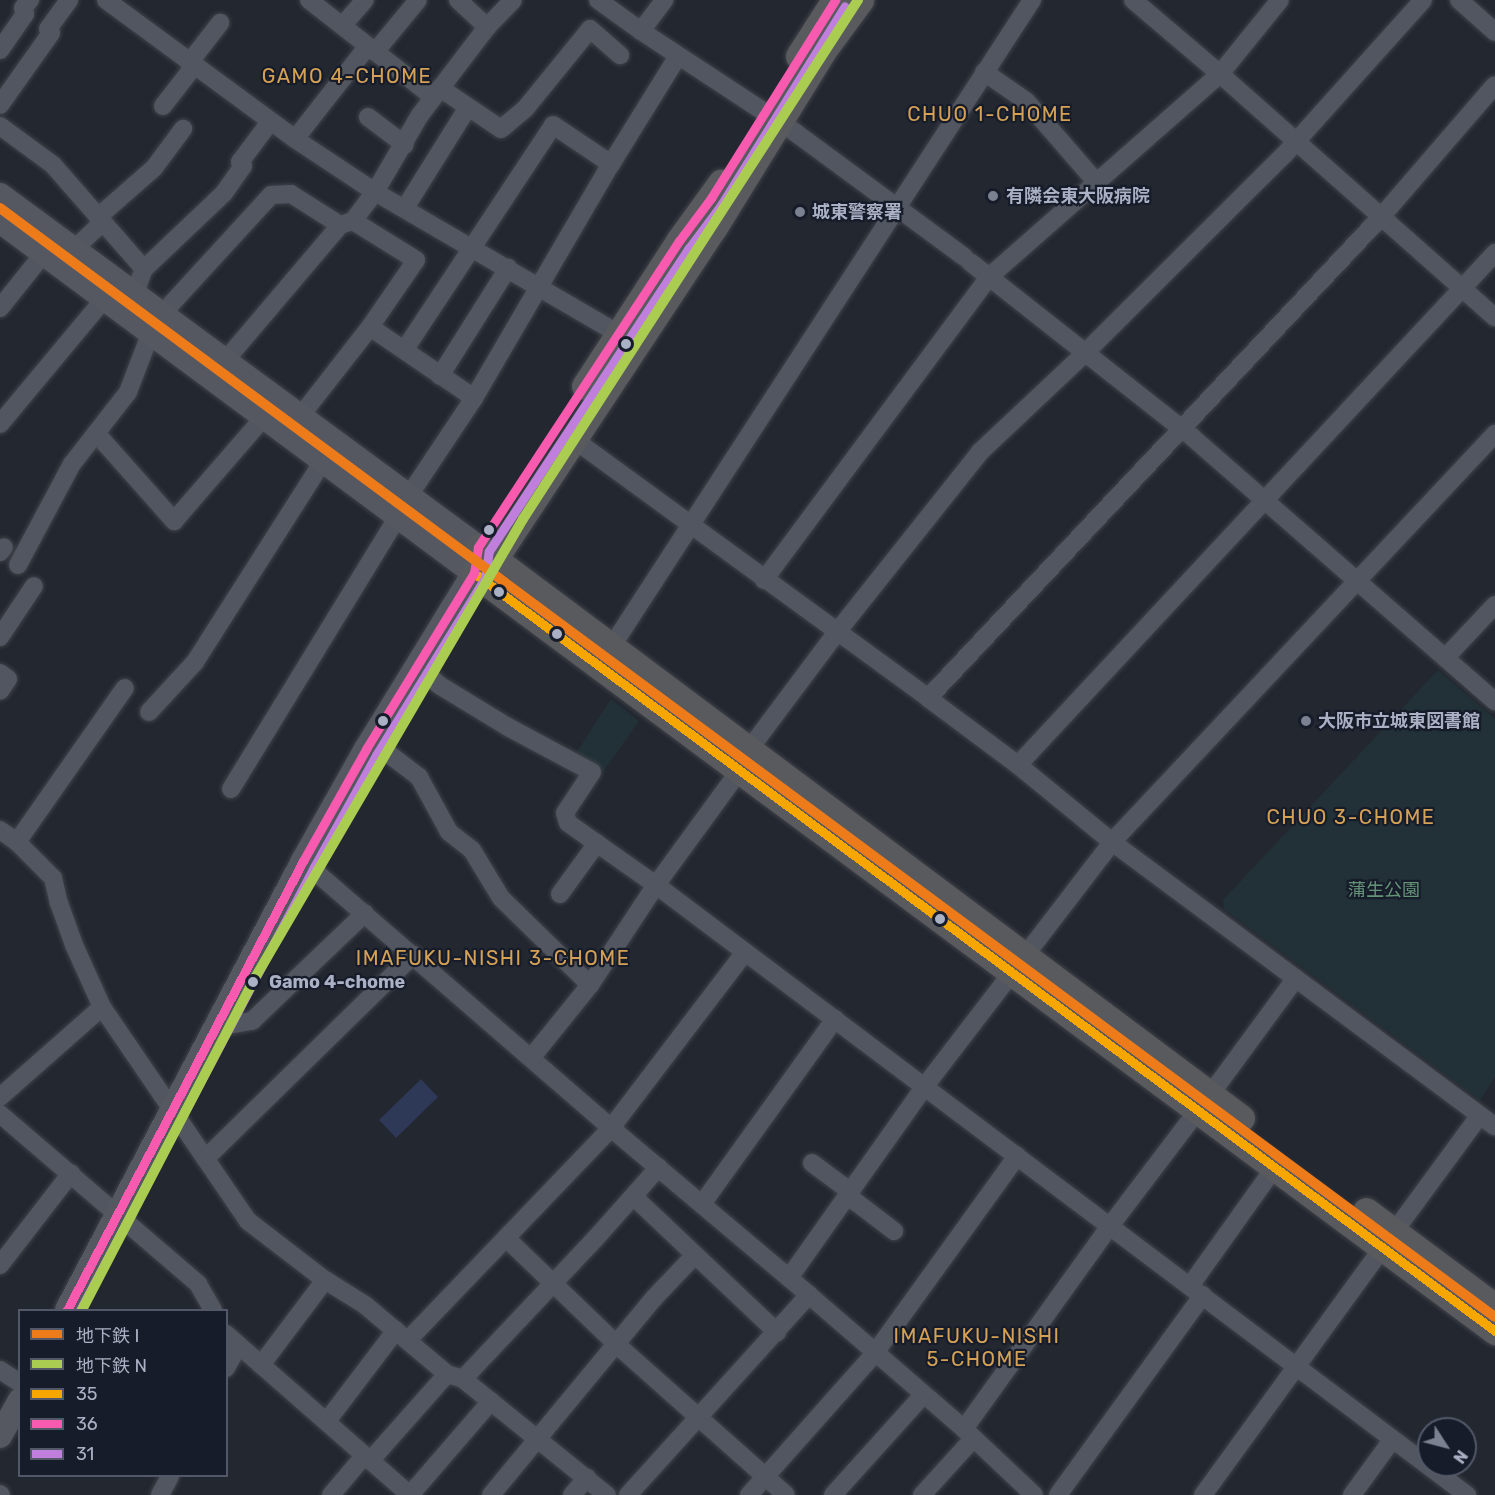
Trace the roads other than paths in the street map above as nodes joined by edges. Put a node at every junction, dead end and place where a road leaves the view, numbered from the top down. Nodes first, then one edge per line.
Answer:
1 (30, 0) edge
2 (69, 0) edge
3 (106, 0) edge
4 (309, 0) edge
5 (365, 0) edge
6 (418, 0) edge
7 (458, 0) edge
8 (513, 0) edge
9 (598, 0) edge
10 (664, 0) edge
11 (835, 0) edge
12 (861, 0) edge
13 (1032, 0) edge
14 (1280, 0) edge
15 (1424, 0) edge
16 (1459, 0) edge
17 (1137, 1) edge
18 (220, 23) dead end
19 (343, 25) junction
20 (487, 27) junction
21 (641, 31) junction
22 (1495, 32) edge
23 (371, 49) junction
24 (0, 51) edge
25 (620, 55) dead end
26 (678, 56) junction
27 (191, 64) junction
28 (25, 71) junction
29 (984, 72) junction
30 (1220, 74) junction
31 (1495, 85) edge
32 (436, 92) junction
33 (0, 105) edge
34 (163, 106) dead end
35 (468, 107) junction
36 (526, 107) junction
37 (770, 116) junction
38 (368, 117) dead end
39 (270, 122) junction
40 (553, 125) junction
41 (0, 126) edge
42 (183, 129) dead end
43 (295, 139) junction
44 (1297, 143) junction
45 (405, 144) junction
46 (611, 164) junction
47 (1096, 183) junction
48 (375, 192) junction
49 (0, 195) edge
50 (897, 207) junction
51 (405, 208) junction
52 (1381, 217) junction
53 (100, 220) junction
54 (0, 221) edge
55 (347, 223) junction
56 (471, 247) junction
57 (73, 250) junction
58 (44, 253) junction
59 (1495, 253) edge
60 (508, 268) junction
61 (144, 269) junction
62 (990, 276) junction
63 (541, 287) junction
64 (1464, 290) junction
65 (134, 295) junction
66 (105, 298) junction
67 (0, 308) edge
68 (1495, 317) edge
69 (157, 324) junction
70 (370, 327) junction
71 (619, 334) junction
72 (405, 349) junction
73 (1086, 352) junction
74 (224, 362) junction
75 (440, 376) junction
76 (474, 398) junction
77 (264, 417) junction
78 (299, 418) junction
79 (0, 424) edge
80 (1183, 430) junction
81 (96, 433) junction
82 (1495, 434) edge
83 (572, 438) junction
84 (323, 461) junction
85 (1264, 502) junction
86 (403, 507) junction
87 (689, 525) junction
88 (482, 560) junction
89 (18, 565) dead end
90 (764, 580) junction
91 (1356, 581) junction
92 (34, 586) dead end
93 (1495, 605) edge
94 (837, 632) junction
95 (0, 637) edge
96 (612, 646) junction
97 (1445, 658) junction
98 (418, 666) junction
99 (0, 673) edge
100 (125, 688) dead end
101 (0, 691) edge
102 (928, 698) junction
103 (1495, 701) edge
104 (149, 712) dead end
105 (366, 749) junction
106 (744, 761) junction
107 (1018, 765) junction
108 (231, 789) dead end
109 (0, 830) edge
110 (17, 842) junction
111 (1112, 842) junction
112 (597, 843) junction
113 (303, 861) junction
114 (656, 885) junction
115 (560, 894) dead end
116 (365, 913) junction
117 (745, 952) junction
118 (413, 955) junction
119 (1019, 965) junction
120 (1296, 978) junction
121 (590, 985) junction
122 (102, 1007) junction
123 (835, 1020) junction
124 (217, 1027) junction
125 (531, 1058) junction
126 (925, 1086) junction
127 (0, 1097) edge
128 (1204, 1102) junction
129 (172, 1112) junction
130 (0, 1114) edge
131 (1480, 1115) junction
132 (1495, 1126) edge
133 (611, 1128) junction
134 (1017, 1156) junction
135 (207, 1157) junction
136 (812, 1162) dead end
137 (659, 1167) junction
138 (1275, 1167) junction
139 (71, 1173) junction
140 (850, 1194) junction
141 (634, 1197) junction
142 (702, 1204) junction
143 (117, 1215) junction
144 (1110, 1226) junction
145 (894, 1231) dead end
146 (506, 1238) junction
147 (1388, 1240) junction
148 (694, 1255) junction
149 (0, 1265) edge
150 (789, 1278) junction
151 (325, 1280) junction
152 (553, 1283) junction
153 (1196, 1290) junction
154 (809, 1295) junction
155 (1495, 1307) edge
156 (68, 1309) edge
157 (212, 1309) edge
158 (1495, 1331) edge
159 (777, 1332) junction
160 (402, 1335) junction
161 (232, 1340) edge
162 (616, 1344) junction
163 (875, 1353) junction
164 (228, 1359) edge
165 (261, 1365) junction
166 (1295, 1367) junction
167 (0, 1370) edge
168 (455, 1376) junction
169 (18, 1382) edge
170 (923, 1395) junction
171 (491, 1401) junction
172 (18, 1404) edge
173 (698, 1418) junction
174 (327, 1421) junction
175 (969, 1434) junction
176 (0, 1436) edge
177 (539, 1438) junction
178 (1392, 1440) junction
179 (367, 1459) junction
180 (169, 1477) edge
181 (766, 1477) junction
182 (587, 1478) junction
183 (1027, 1493) edge
184 (160, 1495) edge
185 (331, 1495) edge
186 (410, 1495) edge
187 (490, 1495) edge
188 (572, 1495) edge
189 (607, 1495) edge
190 (627, 1495) edge
191 (749, 1495) edge
192 (786, 1495) edge
193 (833, 1495) edge
194 (922, 1495) edge
195 (1058, 1495) edge
196 (1203, 1495) edge
197 (1352, 1495) edge
198 (1467, 1495) edge

1 - 24 street
2 - 28 street
3 - 27 street
4 - 19 street
5 - 19 street
6 - 23 street
7 - 20 street
8 - 20 street
9 - 21 street
10 - 21 street
11 - 37 highway
12 - 37 highway
13 - 29 street
14 - 30 street
15 - 44 street
16 - 22 street
17 - 30 street
18 - 27 street
19 - 23 street
20 - 32 street
21 - 26 street
23 - 32 street
23 - 43 street
24 - 28 street
25 - 36 street
26 - 37 street
26 - 46 street
27 - 34 street
27 - 39 street
28 - 33 street
29 - 47 street
29 - 50 street
30 - 44 street
30 - 47 street
31 - 52 street
32 - 35 street
32 - 45 street
35 - 36 street
35 - 51 street
36 - 40 street
37 - 50 street
37 - 71 highway
37 - 83 highway
38 - 45 street
39 - 43 street
39 - 61 street
40 - 46 street
40 - 56 street
41 - 53 street
42 - 53 street
43 - 48 street
44 - 52 street
44 - 73 street
45 - 48 street
46 - 63 street
47 - 62 street
48 - 51 street
48 - 55 street
49 - 57 main road
50 - 62 street
50 - 87 street
51 - 56 street
52 - 64 street
52 - 80 street
53 - 57 street
53 - 61 street
54 - 58 main road
55 - 69 street
55 - 70 street
55 - 74 street
56 - 60 street
56 - 72 street
57 - 65 main road
58 - 66 main road
58 - 67 street
59 - 64 street
60 - 63 street
60 - 75 street
61 - 65 street
62 - 73 street
62 - 90 street
63 - 71 street
63 - 76 street
64 - 68 street
64 - 85 street
65 - 69 main road
66 - 69 main road
66 - 79 street
69 - 74 main road
69 - 77 main road
69 - 81 street
70 - 72 street
70 - 78 street
71 - 88 highway
72 - 75 street
73 - 80 street
73 - 94 street
74 - 78 main road
75 - 76 street
76 - 86 street
77 - 81 street
77 - 84 main road
78 - 86 main road
80 - 85 street
80 - 102 street
81 - 89 street
82 - 91 street
83 - 87 street
83 - 88 highway
84 - 86 main road
84 - 104 street
85 - 91 street
85 - 107 street
86 - 88 main road
86 - 108 street
87 - 90 street
87 - 96 street
88 - 96 highway
88 - 98 main road
88 - 106 highway
90 - 94 street
91 - 97 street
91 - 111 street
92 - 95 street
93 - 97 street
94 - 102 street
94 - 106 street
96 - 106 highway
97 - 103 street
98 - 105 main road
98 - 112 street
99 - 101 street
100 - 110 street
102 - 107 street
105 - 113 main road
105 - 121 street
106 - 114 street
106 - 119 highway
107 - 111 street
109 - 110 street
110 - 122 street
111 - 119 street
111 - 120 street
112 - 114 street
112 - 115 street
113 - 116 street
113 - 124 main road
114 - 117 street
114 - 121 street
116 - 118 street
116 - 124 street
117 - 123 street
117 - 133 street
118 - 125 street
118 - 135 street
119 - 126 street
119 - 128 highway
120 - 128 street
120 - 131 street
121 - 125 street
122 - 127 street
122 - 129 street
123 - 126 street
123 - 142 street
124 - 129 main road
125 - 133 street
126 - 134 street
126 - 140 street
128 - 138 highway
128 - 144 street
128 - 147 highway
129 - 135 street
129 - 143 main road
130 - 139 street
131 - 132 street
131 - 147 street
133 - 137 street
133 - 146 street
134 - 144 street
134 - 163 street
135 - 151 street
136 - 140 street
137 - 141 street
137 - 142 street
138 - 147 highway
138 - 153 street
139 - 143 street
139 - 149 street
140 - 145 street
140 - 150 street
141 - 148 street
141 - 152 street
142 - 150 street
143 - 156 main road
143 - 157 street
144 - 153 street
144 - 175 street
146 - 152 street
146 - 160 street
147 - 155 highway
147 - 158 highway
147 - 166 street
148 - 159 street
148 - 162 street
150 - 154 street
151 - 160 street
151 - 165 street
152 - 162 street
152 - 168 street
153 - 166 street
153 - 195 street
154 - 159 street
154 - 163 street
159 - 173 street
160 - 168 street
160 - 174 street
161 - 164 street
161 - 165 street
162 - 173 street
162 - 177 street
163 - 170 street
163 - 181 street
165 - 174 street
166 - 178 street
166 - 196 street
167 - 169 street
168 - 171 street
168 - 179 street
170 - 175 street
170 - 193 street
171 - 177 street
171 - 186 street
172 - 176 main road
173 - 181 street
173 - 190 street
174 - 179 street
175 - 183 street
175 - 194 street
177 - 182 street
177 - 187 street
178 - 197 street
178 - 198 street
179 - 185 street
179 - 186 street
180 - 184 street
181 - 191 street
181 - 192 street
182 - 188 street
182 - 189 street

